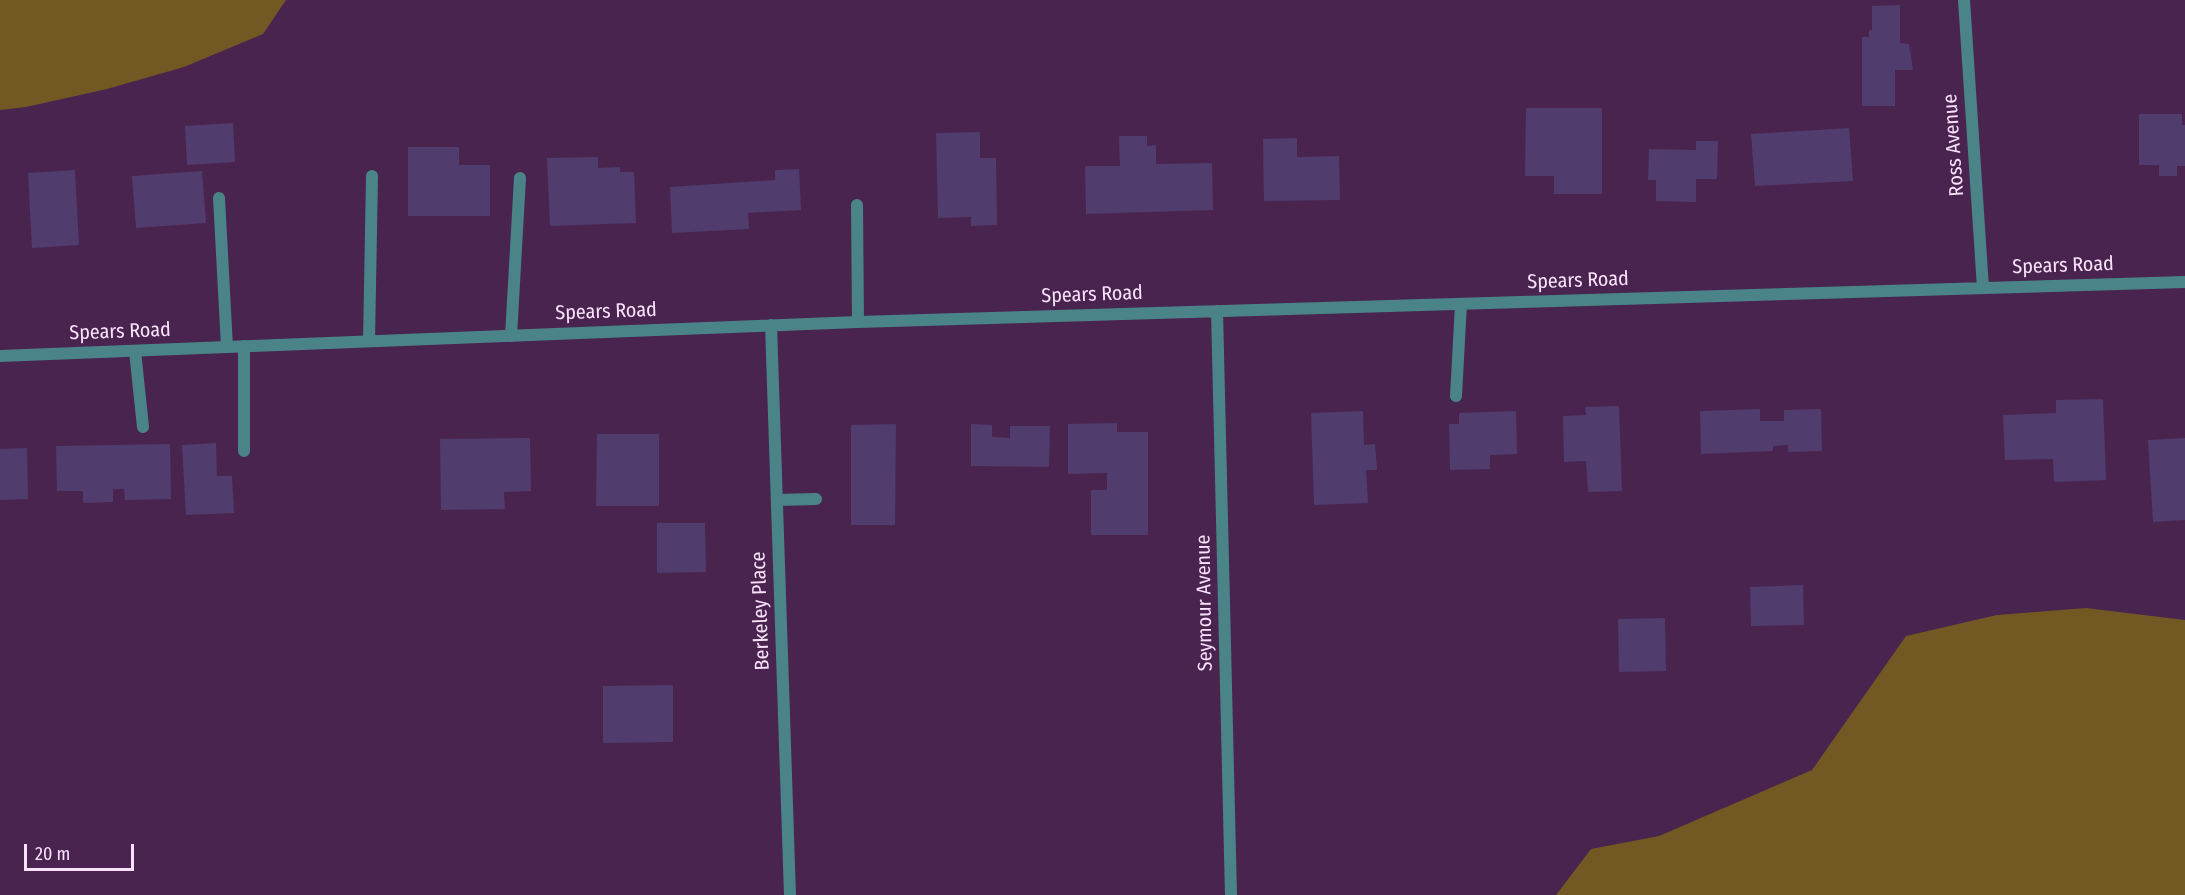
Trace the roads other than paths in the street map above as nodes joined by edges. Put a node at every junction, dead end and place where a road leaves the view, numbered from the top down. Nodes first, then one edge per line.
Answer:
1 (1964, 0) edge
2 (372, 176) dead end
3 (520, 178) dead end
4 (219, 198) dead end
5 (857, 205) dead end
6 (2185, 282) edge
7 (1983, 288) junction
8 (1461, 304) junction
9 (1217, 311) junction
10 (858, 322) junction
11 (771, 325) junction
12 (511, 336) junction
13 (369, 341) junction
14 (244, 346) junction
15 (227, 347) junction
16 (135, 351) junction
17 (0, 356) edge
18 (1456, 396) dead end
19 (143, 427) dead end
20 (244, 451) dead end
21 (816, 499) dead end
22 (777, 500) junction
23 (790, 895) edge
24 (1231, 895) edge

1 - 7 street, Ross Avenue
2 - 13 street
3 - 12 street
4 - 15 street
5 - 10 street
6 - 7 street, Spears Road
7 - 8 street, Spears Road
8 - 9 street, Spears Road
8 - 18 street
9 - 10 street, Spears Road
9 - 24 street, Seymour Avenue
10 - 11 street, Spears Road
11 - 12 street, Spears Road
11 - 22 street, Berkeley Place
12 - 13 street, Spears Road
13 - 14 street, Spears Road
14 - 15 street, Spears Road
14 - 20 street
15 - 16 street, Spears Road
16 - 17 street, Spears Road
16 - 19 street
21 - 22 street
22 - 23 street, Berkeley Place

